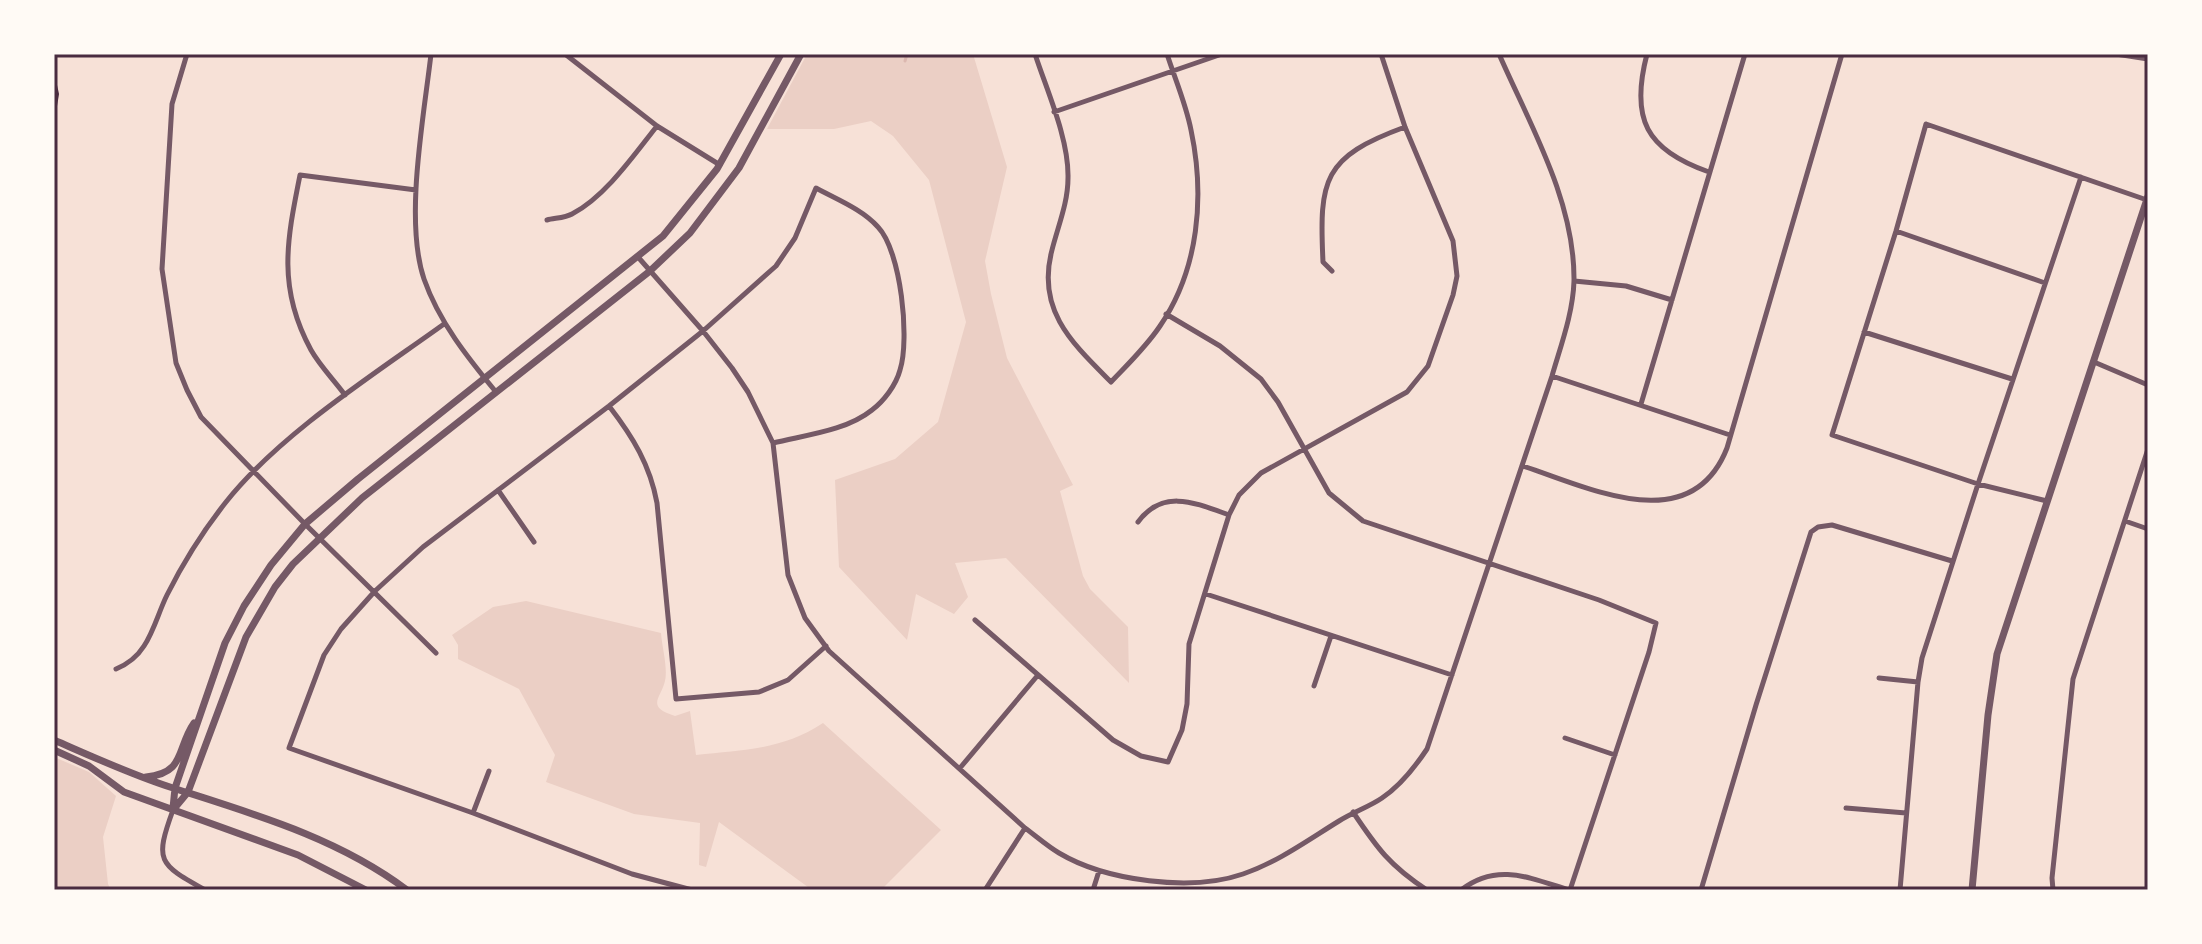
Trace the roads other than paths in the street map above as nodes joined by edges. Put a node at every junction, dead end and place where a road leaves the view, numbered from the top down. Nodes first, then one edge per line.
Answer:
1 (187, 54) edge
2 (431, 54) edge
3 (565, 54) edge
4 (781, 54) edge
5 (801, 54) edge
6 (1035, 54) edge
7 (1167, 54) edge
8 (1222, 54) edge
9 (1381, 54) edge
10 (1499, 54) edge
11 (1647, 54) edge
12 (1745, 54) edge
13 (1842, 54) edge
14 (2116, 54) edge
15 (574, 56) edge
16 (2148, 59) edge
17 (1172, 71) junction
18 (1054, 112) junction
19 (657, 126) junction
20 (1405, 127) junction
21 (720, 165) junction
22 (1709, 172) junction
23 (2081, 177) junction
24 (416, 190) junction
25 (2147, 198) edge
26 (547, 220) dead end
27 (1896, 231) junction
28 (638, 257) junction
29 (650, 271) junction
30 (1332, 271) dead end
31 (1574, 281) junction
32 (2045, 283) junction
33 (1672, 300) junction
34 (1166, 314) junction
35 (444, 324) junction
36 (703, 331) junction
37 (1864, 332) junction
38 (2094, 362) junction
39 (1552, 376) junction
40 (485, 379) junction
41 (2012, 379) junction
42 (2148, 385) edge
43 (496, 392) junction
44 (345, 395) junction
45 (1641, 404) junction
46 (609, 406) junction
47 (1730, 435) junction
48 (773, 443) junction
49 (1304, 449) junction
50 (2148, 449) edge
51 (1523, 466) junction
52 (254, 472) junction
53 (1978, 484) junction
54 (498, 490) junction
55 (2047, 501) junction
56 (1229, 515) junction
57 (2125, 521) junction
58 (1138, 522) dead end
59 (305, 524) junction
60 (2148, 529) edge
61 (318, 537) junction
62 (534, 542) dead end
63 (1952, 561) junction
64 (1488, 564) junction
65 (375, 591) junction
66 (1206, 594) junction
67 (975, 620) dead end
68 (1331, 636) junction
69 (826, 646) junction
70 (436, 653) dead end
71 (116, 669) dead end
72 (1038, 675) junction
73 (1452, 675) junction
74 (1879, 678) dead end
75 (1918, 682) junction
76 (1314, 686) dead end
77 (200, 714) junction
78 (1565, 738) dead end
79 (54, 740) edge
80 (54, 750) edge
81 (1615, 755) junction
82 (960, 768) junction
83 (489, 771) dead end
84 (142, 777) junction
85 (175, 788) junction
86 (188, 792) junction
87 (1846, 808) dead end
88 (173, 810) junction
89 (1353, 812) junction
90 (473, 813) junction
91 (1906, 813) junction
92 (1025, 828) junction
93 (1099, 871) junction
94 (1195, 886) edge
95 (205, 890) edge
96 (366, 890) edge
97 (407, 890) edge
98 (692, 890) edge
99 (985, 890) edge
100 (1093, 890) edge
101 (1427, 890) edge
102 (1461, 890) edge
103 (1569, 890) edge
104 (1701, 890) edge
105 (1900, 890) edge
106 (1972, 890) edge
107 (2053, 890) edge

1 - 52 street
2 - 24 street
3 - 15 street
4 - 21 street
5 - 29 street
6 - 18 street
7 - 17 street
8 - 17 street
9 - 20 street
10 - 31 street
11 - 22 street
12 - 22 street
13 - 47 street
14 - 16 street
15 - 19 street
17 - 18 street
17 - 34 street
18 - 34 street
19 - 21 street
19 - 26 street
20 - 30 street
20 - 49 street
21 - 28 street
22 - 33 street
23 - 25 street
23 - 27 street
23 - 32 street
24 - 35 street
24 - 44 street
25 - 38 street
27 - 32 street
27 - 37 street
28 - 29 street
28 - 40 street
29 - 36 street
29 - 43 street
31 - 33 street
31 - 39 street
32 - 41 street
33 - 45 street
34 - 49 street
35 - 40 street
35 - 44 street
36 - 46 street
36 - 48 street
36 - 48 street
37 - 41 street
37 - 53 street
38 - 42 street
38 - 55 street
39 - 45 street
39 - 51 street
40 - 43 street
40 - 59 street
41 - 53 street
43 - 61 street
44 - 52 street
45 - 47 street
46 - 54 street
46 - 69 street
47 - 51 street
48 - 69 street
49 - 56 street
49 - 64 street
50 - 57 street
51 - 64 street
52 - 59 street
52 - 71 street
53 - 55 street
53 - 63 street
54 - 62 street
54 - 65 street
55 - 106 street
56 - 58 street
56 - 66 street
57 - 60 street
57 - 107 street
59 - 61 street
59 - 77 street
61 - 65 street
61 - 86 street
63 - 75 street
63 - 104 street
64 - 73 street
64 - 81 street
65 - 70 street
65 - 90 street
66 - 68 street
66 - 72 street
67 - 72 street
68 - 73 street
68 - 76 street
69 - 82 street
72 - 82 street
73 - 89 street
74 - 75 street
75 - 91 street
77 - 84 street
77 - 85 street
78 - 81 street
79 - 84 street
80 - 88 street
81 - 103 street
82 - 92 street
83 - 90 street
84 - 85 street
85 - 86 street
85 - 88 street
86 - 88 street
86 - 97 street
87 - 91 street
88 - 95 street
88 - 96 street
89 - 94 street
89 - 101 street
90 - 98 street
91 - 105 street
92 - 93 street
92 - 99 street
93 - 94 street
93 - 100 street
102 - 103 street

